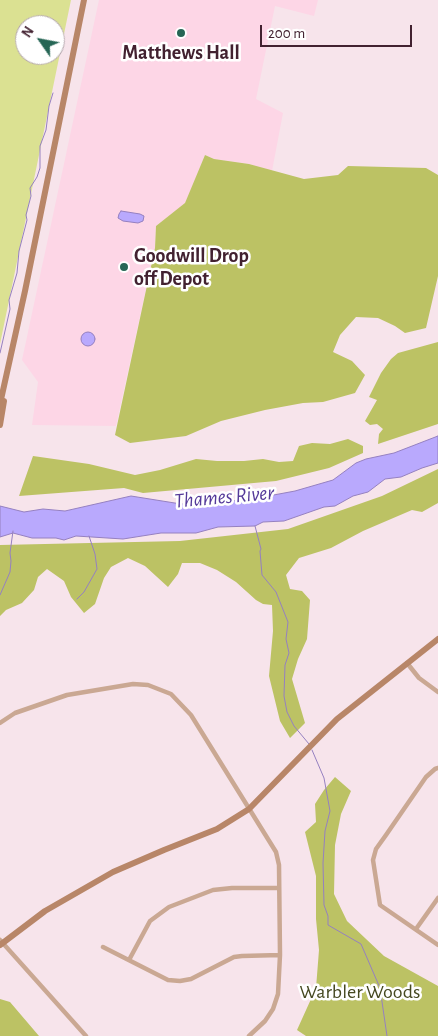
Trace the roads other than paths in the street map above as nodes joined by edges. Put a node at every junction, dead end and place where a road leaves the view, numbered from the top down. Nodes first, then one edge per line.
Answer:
1 (84, 0) edge
2 (5, 387) junction
3 (0, 404) edge
4 (0, 425) edge
5 (438, 639) edge
6 (407, 663) junction
7 (438, 692) edge
8 (0, 723) edge
9 (438, 768) edge
10 (249, 809) junction
11 (279, 888) junction
12 (438, 898) edge
13 (416, 929) junction
14 (1, 943) edge
15 (438, 945) edge
16 (102, 947) dead end
17 (280, 955) junction
18 (129, 960) junction
19 (253, 1035) edge
20 (86, 1036) edge

1 - 2 main road
2 - 3 main road
2 - 4 main road
5 - 6 main road
6 - 7 street
6 - 10 main road
8 - 10 street
9 - 13 street
10 - 11 street
10 - 14 main road
11 - 17 street
11 - 18 street
12 - 13 street
13 - 15 street
14 - 20 street
16 - 18 street
17 - 18 street
17 - 19 street

